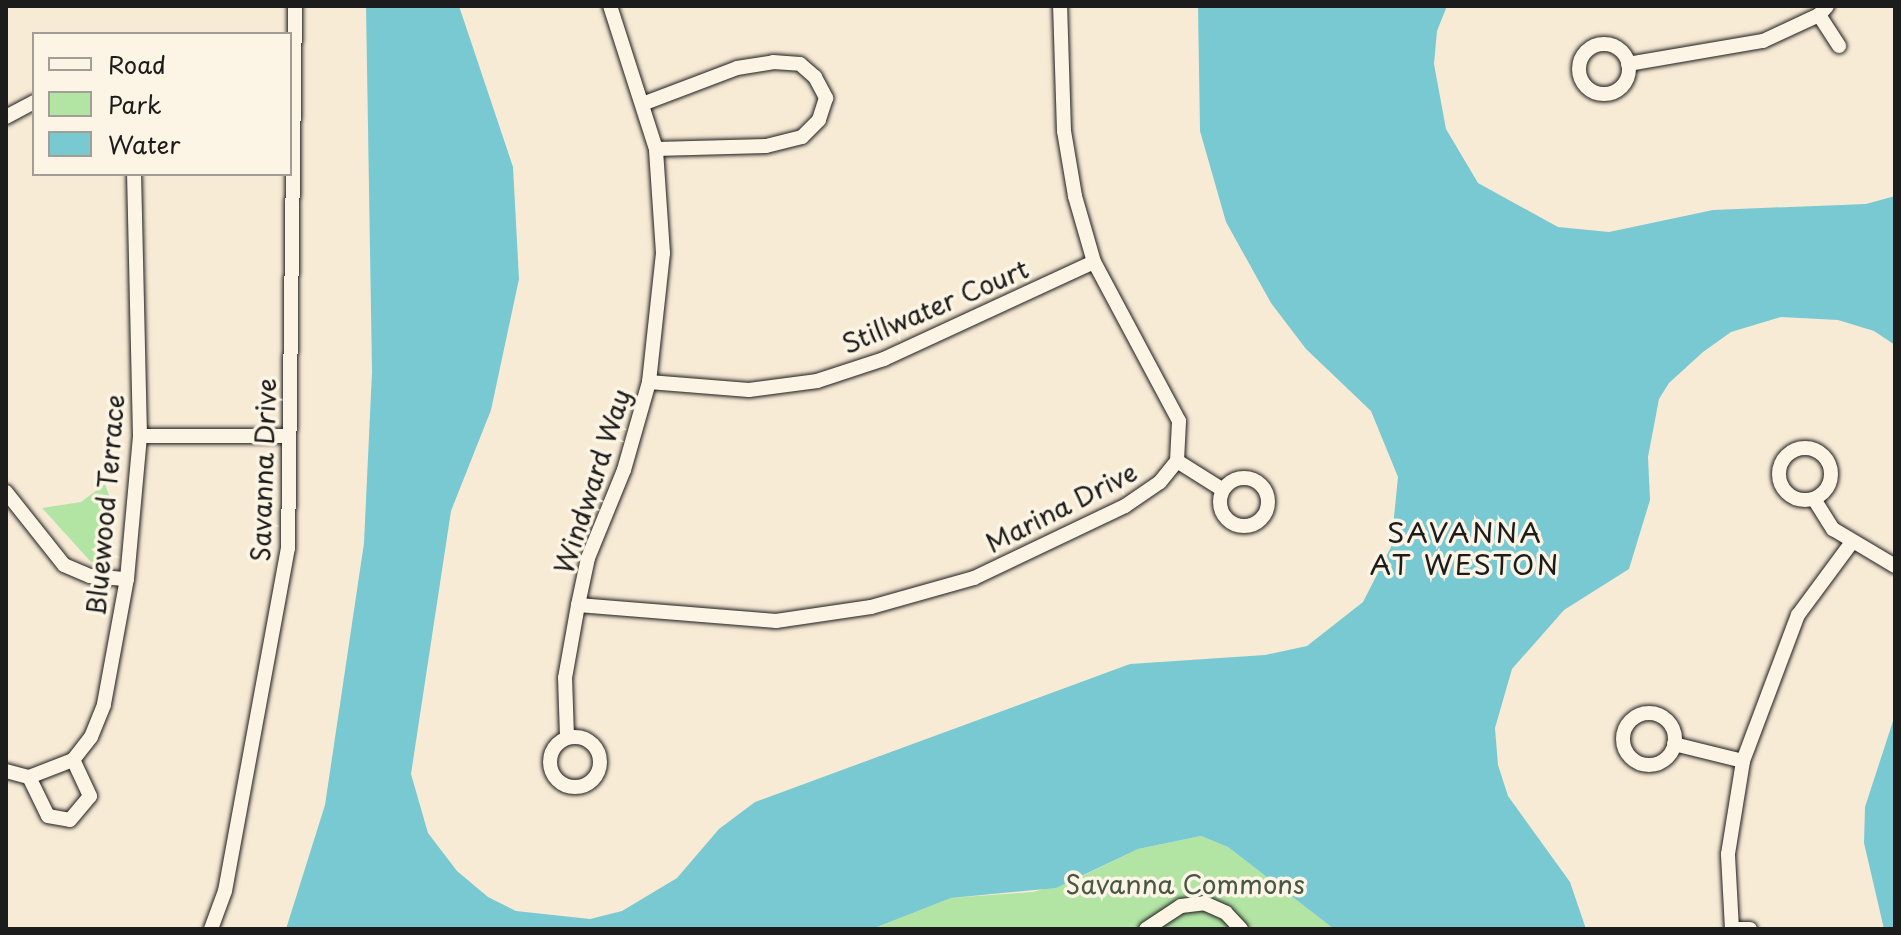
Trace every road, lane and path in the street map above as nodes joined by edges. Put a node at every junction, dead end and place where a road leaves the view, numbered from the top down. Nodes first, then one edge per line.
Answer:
1 (295, 6) edge
2 (610, 6) edge
3 (1060, 6) edge
4 (1823, 11) edge
5 (1839, 46) dead end
6 (1628, 64) dead end
7 (32, 103) edge
8 (645, 103) junction
9 (6, 117) edge
10 (656, 149) junction
11 (134, 176) edge
12 (1094, 262) junction
13 (649, 382) junction
14 (140, 436) junction
15 (289, 436) junction
16 (1177, 461) junction
17 (1223, 490) dead end
18 (6, 492) edge
19 (1814, 499) dead end
20 (1852, 542) junction
21 (1895, 566) edge
22 (127, 579) junction
23 (578, 605) junction
24 (567, 737) dead end
25 (1674, 744) dead end
26 (73, 760) junction
27 (1743, 761) junction
28 (6, 771) edge
29 (29, 777) junction
30 (211, 929) edge
31 (1146, 929) edge
32 (1241, 929) edge
33 (1734, 929) edge
34 (1750, 929) edge

1 - 15 street, Savanna Drive
2 - 8 street, Windward Way
3 - 12 street
4 - 5 street
4 - 6 street
7 - 9 street
8 - 10 street, Windward Way
8 - 10 street
10 - 13 street, Windward Way
11 - 14 street, Bluewood Terrace
12 - 13 street, Stillwater Court
12 - 16 street
13 - 23 street, Windward Way
14 - 15 street
14 - 22 street, Bluewood Terrace
15 - 30 street, Savanna Drive
16 - 17 street
16 - 23 street, Marina Drive
18 - 22 street
19 - 20 street
20 - 21 street
20 - 27 street
22 - 26 street, Bluewood Terrace
23 - 24 street, Windward Way
25 - 27 street
26 - 29 street
26 - 29 street
27 - 33 street
28 - 29 street
31 - 32 street
33 - 34 street

